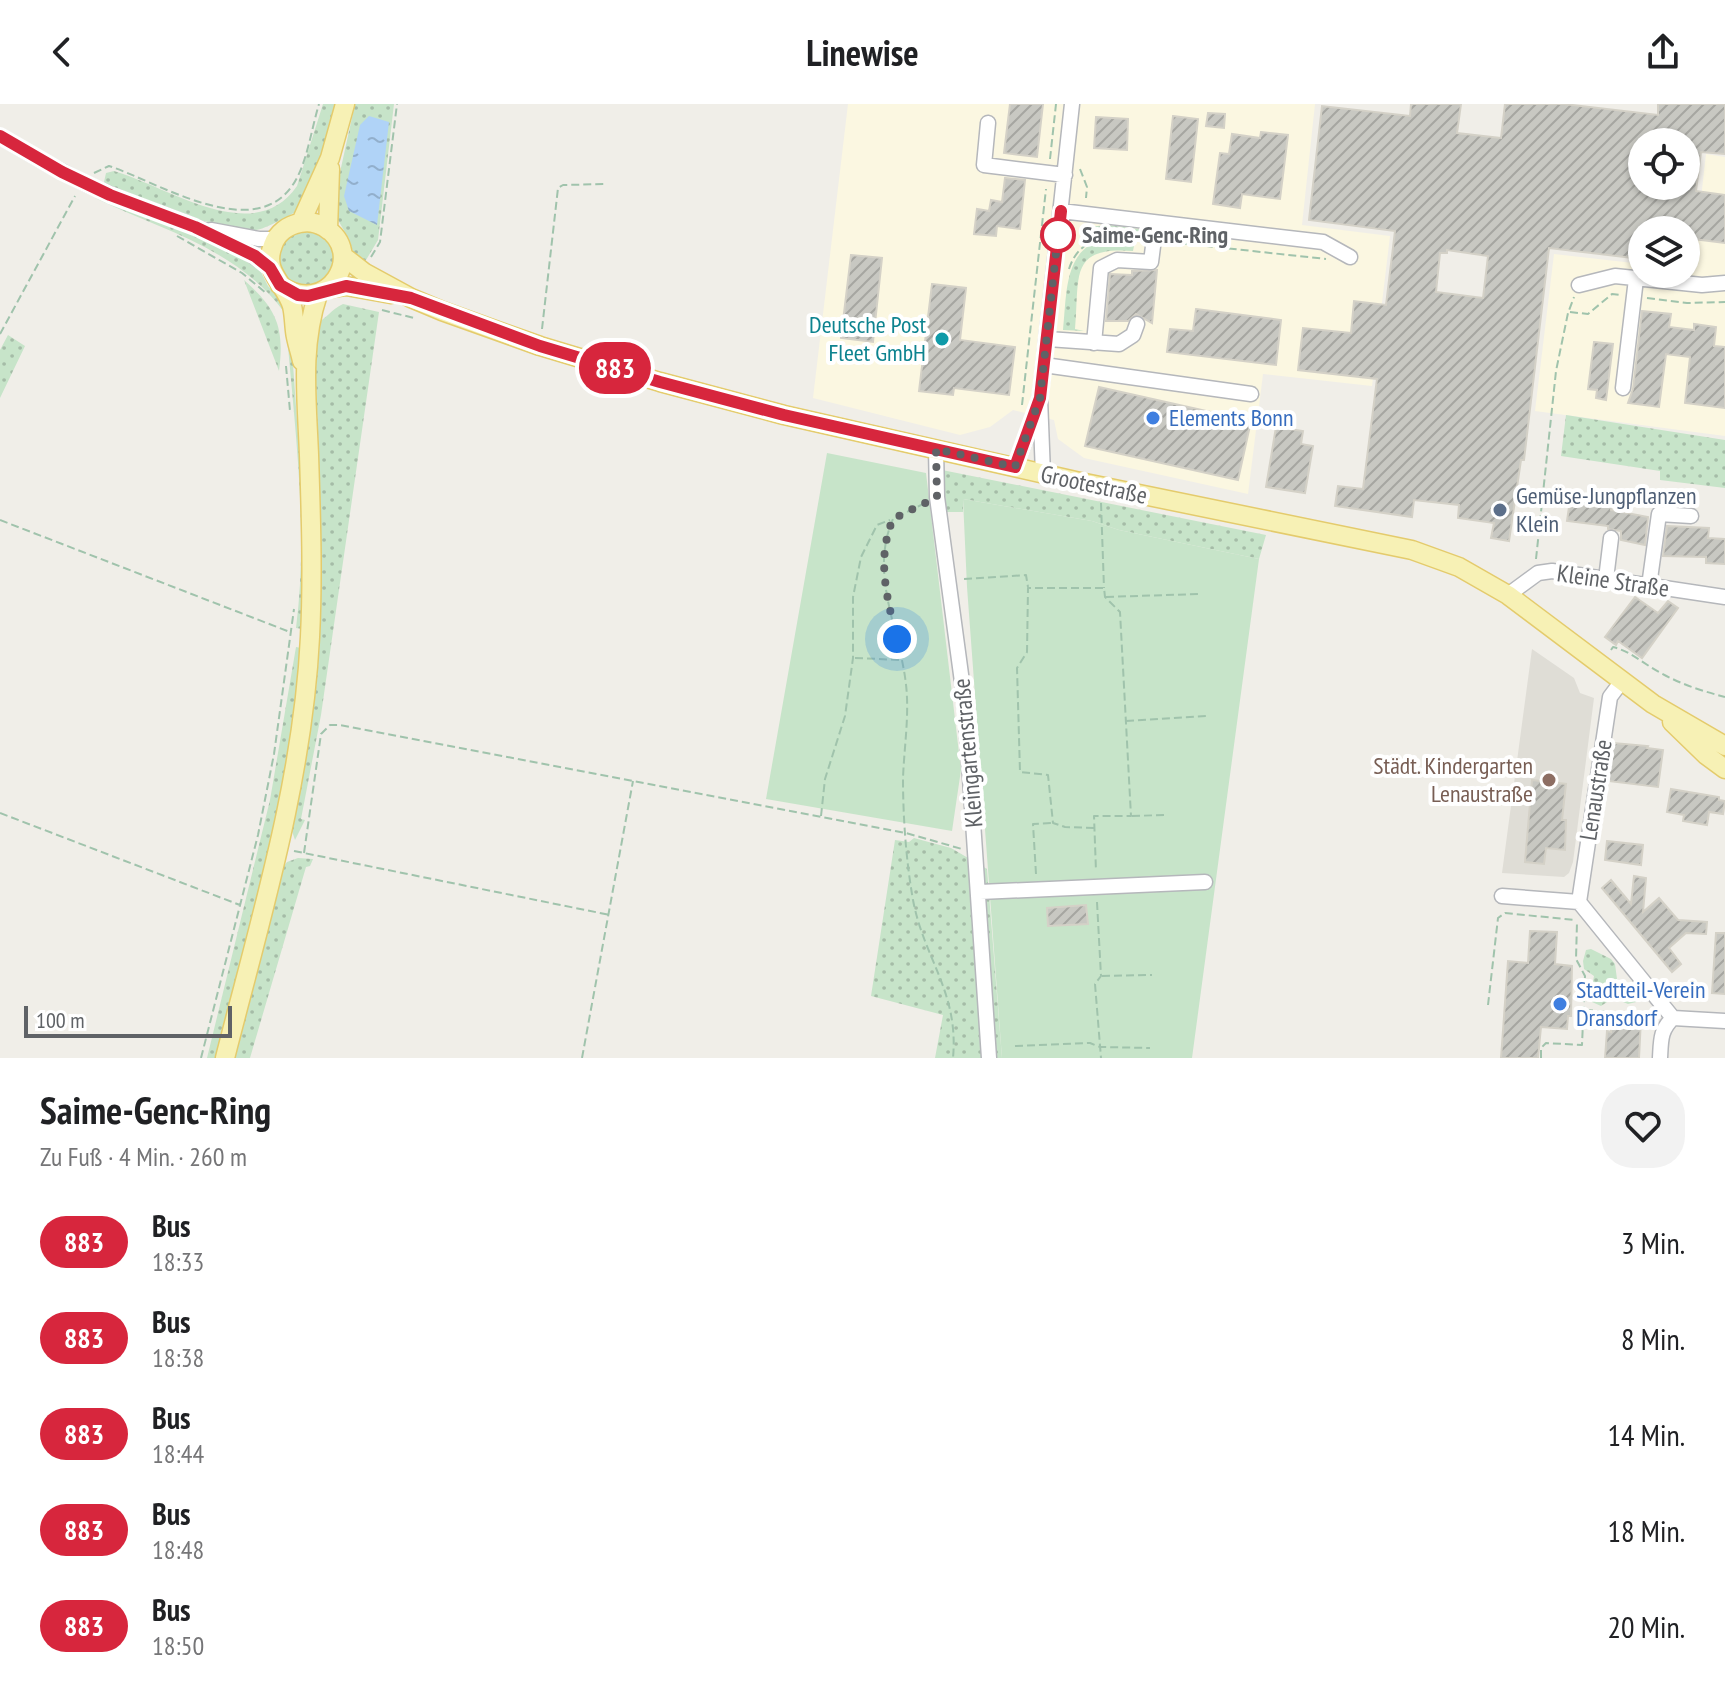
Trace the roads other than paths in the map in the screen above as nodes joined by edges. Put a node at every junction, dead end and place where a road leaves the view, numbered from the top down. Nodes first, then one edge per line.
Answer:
1 (345, 104) edge
2 (1072, 104) edge
3 (988, 123) dead end
4 (0, 136) edge
5 (330, 158) junction
6 (1065, 170) junction
7 (1061, 211) junction
8 (301, 222) junction
9 (1156, 223) junction
10 (195, 227) junction
11 (328, 230) junction
12 (275, 239) junction
13 (343, 256) junction
14 (1350, 257) road end
15 (270, 268) junction
16 (1628, 278) edge
17 (1725, 283) edge
18 (1579, 285) road end
19 (1700, 285) edge
20 (1635, 288) edge
21 (276, 291) junction
22 (322, 291) junction
23 (411, 298) junction
24 (1137, 324) dead end
25 (1048, 339) junction
26 (1094, 343) junction
27 (1044, 365) junction
28 (304, 367) junction
29 (1623, 388) dead end
30 (1251, 394) dead end
31 (1040, 398) junction
32 (936, 449) junction
33 (1015, 467) junction
34 (1043, 474) junction
35 (1691, 516) dead end
36 (1611, 538) dead end
37 (1606, 579) junction
38 (1649, 586) junction
39 (1508, 595) junction
40 (1725, 597) edge
41 (1622, 681) junction
42 (1653, 704) junction
43 (1725, 746) edge
44 (1725, 769) edge
45 (1205, 882) dead end
46 (980, 892) junction
47 (1502, 896) dead end
48 (1578, 906) junction
49 (1673, 1018) junction
50 (1725, 1021) edge
51 (225, 1058) edge
52 (989, 1058) edge
53 (1660, 1058) edge

1 - 5 main road
2 - 6 street
3 - 6 street
4 - 10 street
5 - 8 main road
5 - 11 main road
6 - 7 street
7 - 9 street
7 - 25 street
8 - 11 main road
8 - 12 main road
9 - 14 street
9 - 26 street
10 - 12 street
10 - 15 street
11 - 13 main road
12 - 15 main road
13 - 22 main road
13 - 23 main road, Grootestraße
15 - 21 main road
16 - 18 street
17 - 19 street
20 - 29 street
21 - 22 main road
21 - 28 main road
22 - 23 main road, Grootestraße
22 - 28 main road
23 - 32 main road, Grootestraße
24 - 26 street
25 - 26 street
25 - 27 street
27 - 30 street
27 - 31 street
28 - 51 main road
31 - 33 street
31 - 34 street
32 - 33 main road, Grootestraße
32 - 46 street, Kleingartenstraße
33 - 34 main road, Grootestraße
34 - 39 main road, Grootestraße
35 - 38 street
36 - 37 street
37 - 38 street, Kleine Straße
37 - 39 street, Kleine Straße
38 - 40 street, Kleine Straße
39 - 41 main road, Grootestraße
41 - 42 main road, Grootestraße
41 - 48 street, Lenaustraße
42 - 43 main road, Grootestraße
42 - 44 main road, Grootestraße
45 - 46 street
46 - 52 street, Kleingartenstraße
47 - 48 street
48 - 49 street
49 - 50 street
49 - 53 street

